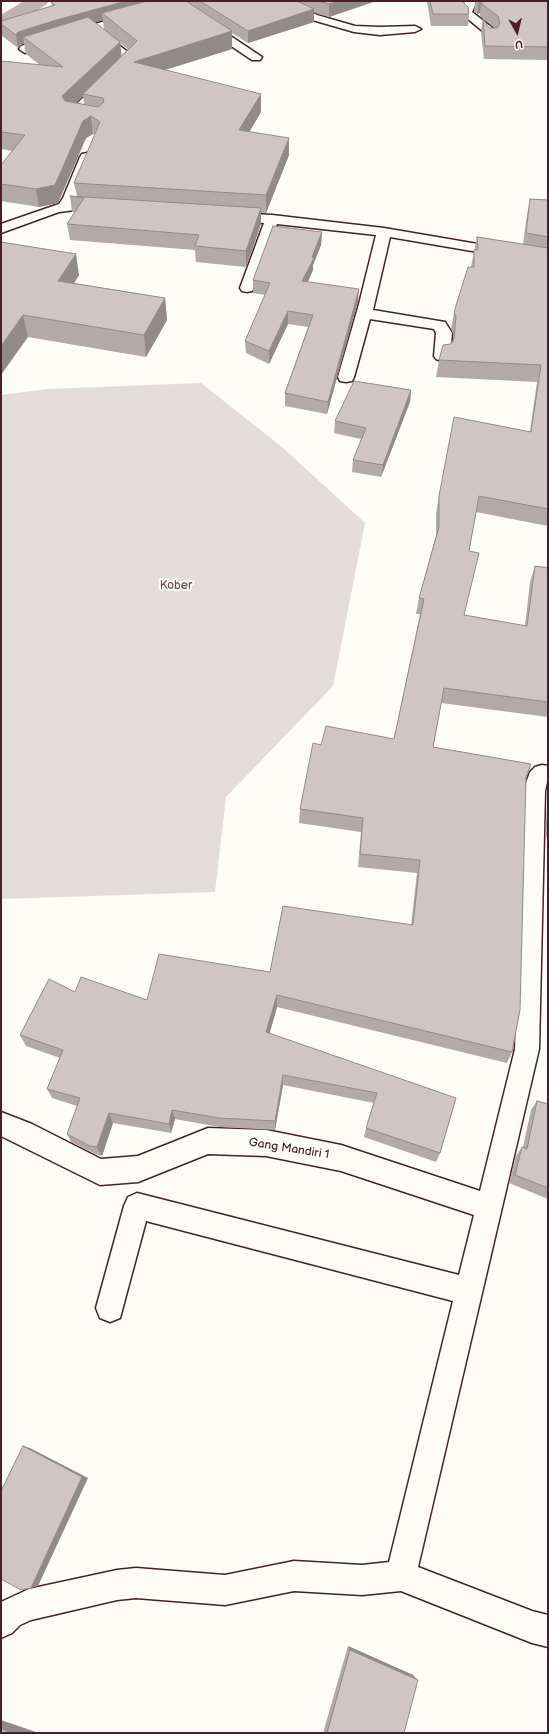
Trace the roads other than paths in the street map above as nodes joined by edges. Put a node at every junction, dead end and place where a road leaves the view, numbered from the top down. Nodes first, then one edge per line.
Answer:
1 (191, 1) edge
2 (281, 1) edge
3 (471, 1) edge
4 (178, 5) junction
5 (92, 28) junction
6 (415, 29) dead end
7 (491, 37) edge
8 (25, 49) edge
9 (256, 57) dead end
10 (99, 119) edge
11 (91, 146) edge
12 (64, 207) junction
13 (114, 209) edge
14 (217, 216) edge
15 (272, 219) junction
16 (1, 229) edge
17 (384, 232) junction
18 (548, 260) edge
19 (247, 288) dead end
20 (364, 313) junction
21 (442, 356) edge
22 (346, 377) dead end
23 (548, 774) edge
24 (540, 872) edge
25 (1, 1124) edge
26 (490, 1207) junction
27 (469, 1291) junction
28 (110, 1308) dead end
29 (400, 1576) junction
30 (1, 1622) edge
31 (548, 1631) edge

1 - 4 street
2 - 6 street
3 - 7 street
4 - 5 street
4 - 9 street
5 - 8 street
5 - 10 street
11 - 12 street
12 - 13 street
12 - 16 street
14 - 15 street
15 - 17 street
15 - 19 street
17 - 18 street
17 - 20 street
20 - 21 street
20 - 22 street
23 - 24 street
24 - 26 street
25 - 26 street, Gang Mandiri 1
26 - 27 street
27 - 28 street
27 - 29 street
29 - 30 street
29 - 31 street

